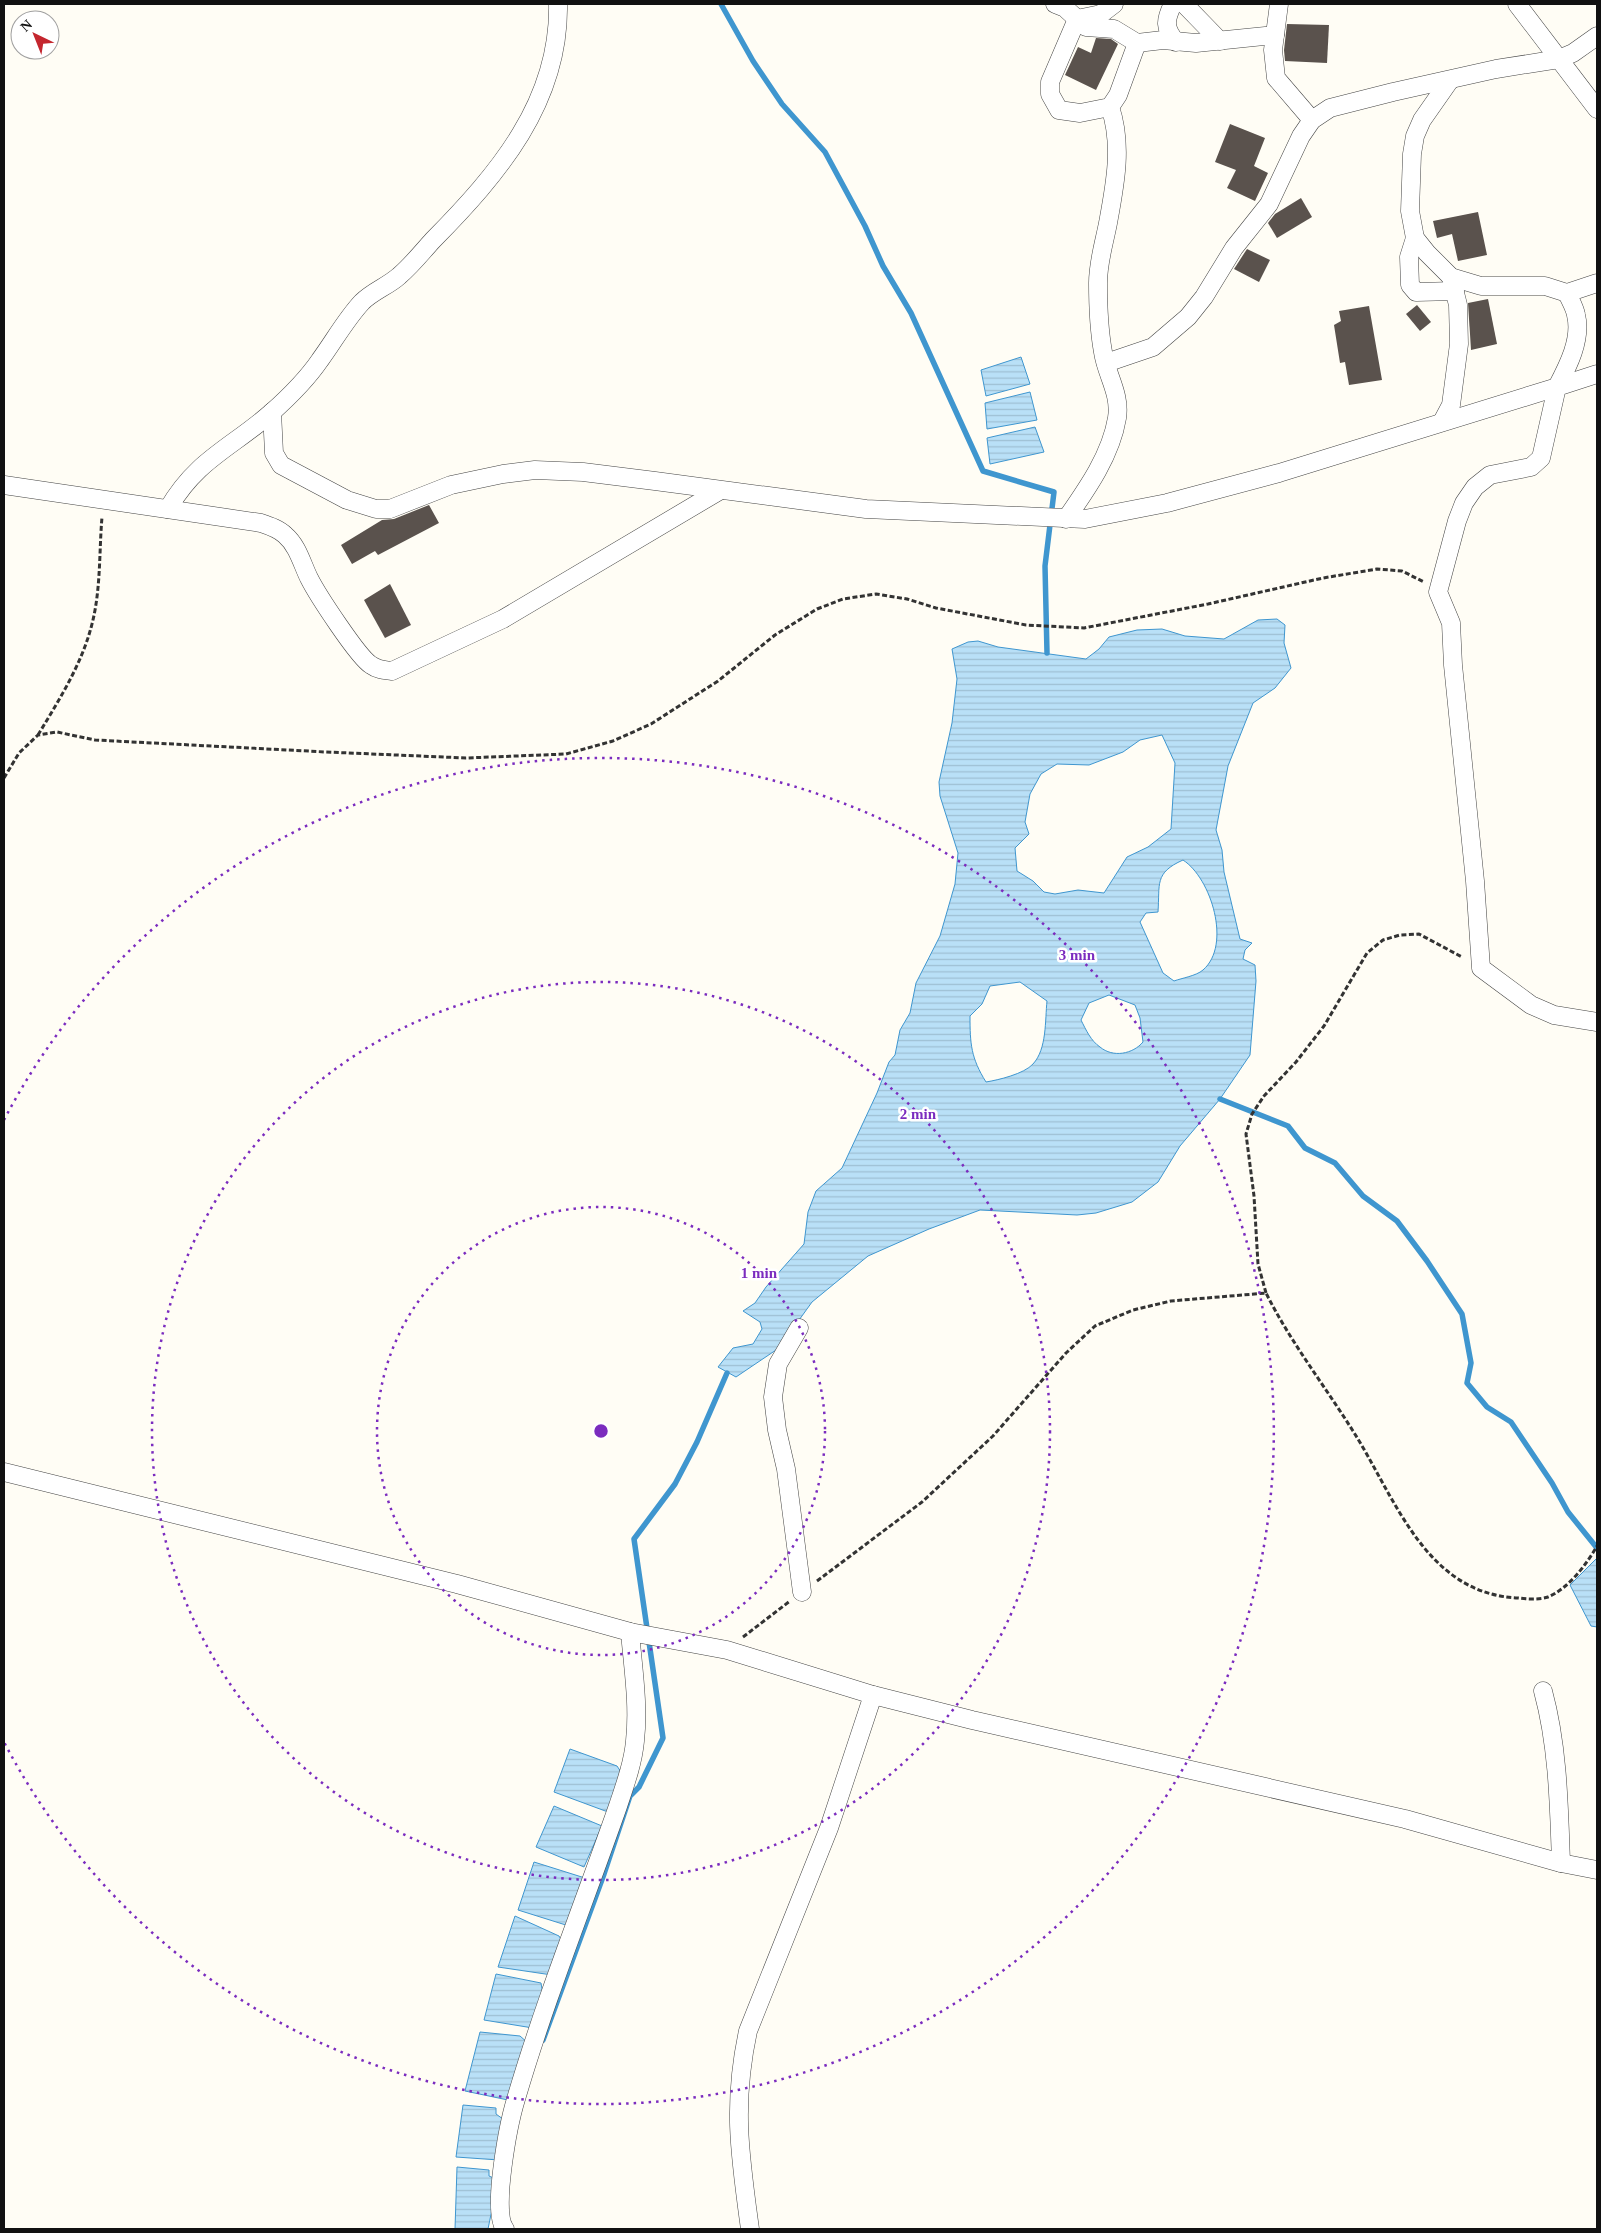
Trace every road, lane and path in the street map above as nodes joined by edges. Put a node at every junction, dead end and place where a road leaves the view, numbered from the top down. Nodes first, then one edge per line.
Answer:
1 (558, 4) edge
2 (1114, 4) edge
3 (1173, 4) edge
4 (1184, 4) edge
5 (1279, 4) edge
6 (1518, 4) edge
7 (1066, 9) edge
8 (1275, 36) junction
9 (1597, 36) edge
10 (1220, 41) junction
11 (1176, 42) junction
12 (1137, 43) junction
13 (1559, 59) junction
14 (1450, 80) junction
15 (1110, 107) junction
16 (1597, 109) edge
17 (1312, 120) junction
18 (1415, 238) junction
19 (1597, 283) edge
20 (1453, 284) junction
21 (1567, 293) junction
22 (1106, 363) junction
23 (1597, 374) edge
24 (1557, 387) junction
25 (272, 412) junction
26 (1442, 422) junction
27 (4, 485) edge
28 (719, 491) junction
29 (104, 498) junction
30 (168, 510) junction
31 (1066, 519) junction
32 (1438, 592) junction
33 (38, 735) junction
34 (4, 778) edge
35 (1481, 968) junction
36 (1597, 1022) edge
37 (1266, 1293) junction
38 (799, 1328) dead end
39 (4, 1472) edge
40 (1597, 1546) edge
41 (802, 1592) junction
42 (630, 1632) junction
43 (727, 1650) junction
44 (1542, 1691) dead end
45 (873, 1695) junction
46 (1561, 1863) junction
47 (1597, 1870) edge
48 (505, 2229) edge
49 (750, 2229) edge

1 - 25 street
2 - 7 street
3 - 11 street
4 - 10 street
5 - 8 street
6 - 13 street
7 - 12 street
7 - 15 street
8 - 10 street
8 - 17 street
9 - 13 street
10 - 11 street
11 - 12 street
12 - 15 street
13 - 14 street
13 - 16 street
14 - 17 street
14 - 18 street
15 - 22 street
17 - 22 street
18 - 20 street
18 - 20 street
19 - 21 street
20 - 21 street
20 - 26 street
21 - 24 street
22 - 31 street
23 - 24 street
24 - 26 street
24 - 32 street
25 - 28 street
25 - 30 street
26 - 31 street
27 - 29 street
28 - 30 street
28 - 31 street
29 - 30 street
29 - 33 path
32 - 33 path
32 - 35 street
33 - 34 path
35 - 36 street
35 - 37 path
37 - 40 path
37 - 41 path
38 - 41 street
39 - 42 street
41 - 43 path
42 - 43 street
42 - 48 street
43 - 45 street
44 - 46 street
45 - 46 street
45 - 49 street
46 - 47 street

